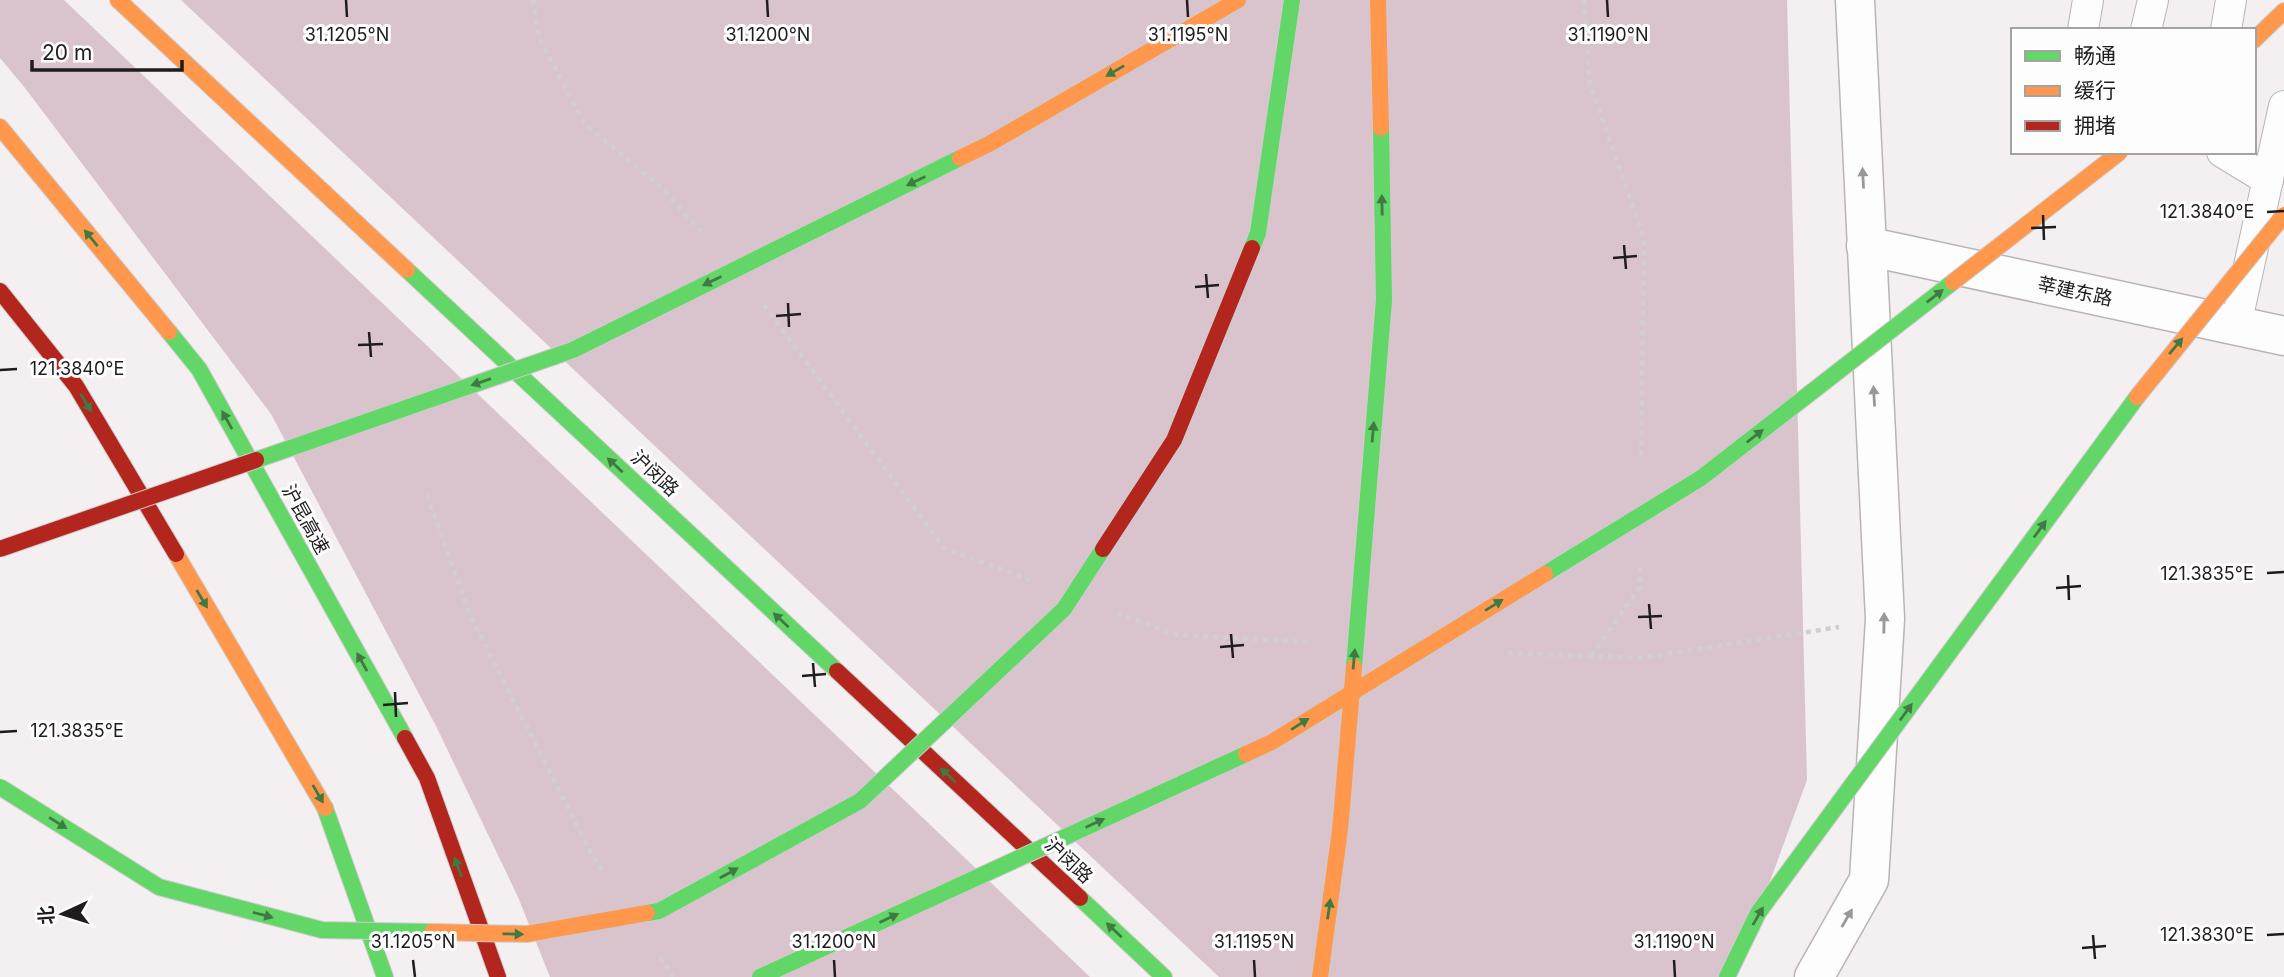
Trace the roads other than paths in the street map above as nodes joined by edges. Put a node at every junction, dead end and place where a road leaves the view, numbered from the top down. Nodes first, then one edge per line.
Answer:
1 (118, 0) edge
2 (1238, 0) edge
3 (1292, 0) edge
4 (1378, 0) edge
5 (1855, 0) edge
6 (2088, 0) edge
7 (2153, 0) edge
8 (2231, 0) edge
9 (2284, 11) edge
10 (2082, 28) edge
11 (2146, 28) edge
12 (2226, 28) edge
13 (2256, 38) edge
14 (2284, 106) edge
15 (0, 127) edge
16 (2117, 154) edge
17 (2225, 154) edge
18 (2268, 180) junction
19 (2284, 215) edge
20 (1867, 246) junction
21 (0, 291) edge
22 (2236, 325) junction
23 (2284, 336) edge
24 (0, 549) edge
25 (0, 787) edge
26 (385, 977) edge
27 (498, 977) edge
28 (760, 977) edge
29 (1164, 977) edge
30 (1320, 977) edge
31 (1727, 977) edge
32 (1814, 977) edge

29 -> 1 highway, 沪闵路
2 -> 24 highway, bridge
25 -> 3 highway, bridge
30 -> 4 highway, bridge
20 -> 5 street
6 - 10 lane
7 - 11 lane
8 - 12 lane
9 - 13 highway
14 - 18 lane
27 -> 15 highway, 沪昆高速
28 -> 16 highway, bridge
17 - 18 lane
18 - 22 lane
31 -> 19 highway, bridge
20 - 22 street, 莘建东路
32 -> 20 street
21 -> 26 highway
22 - 23 street, 莘建东路

